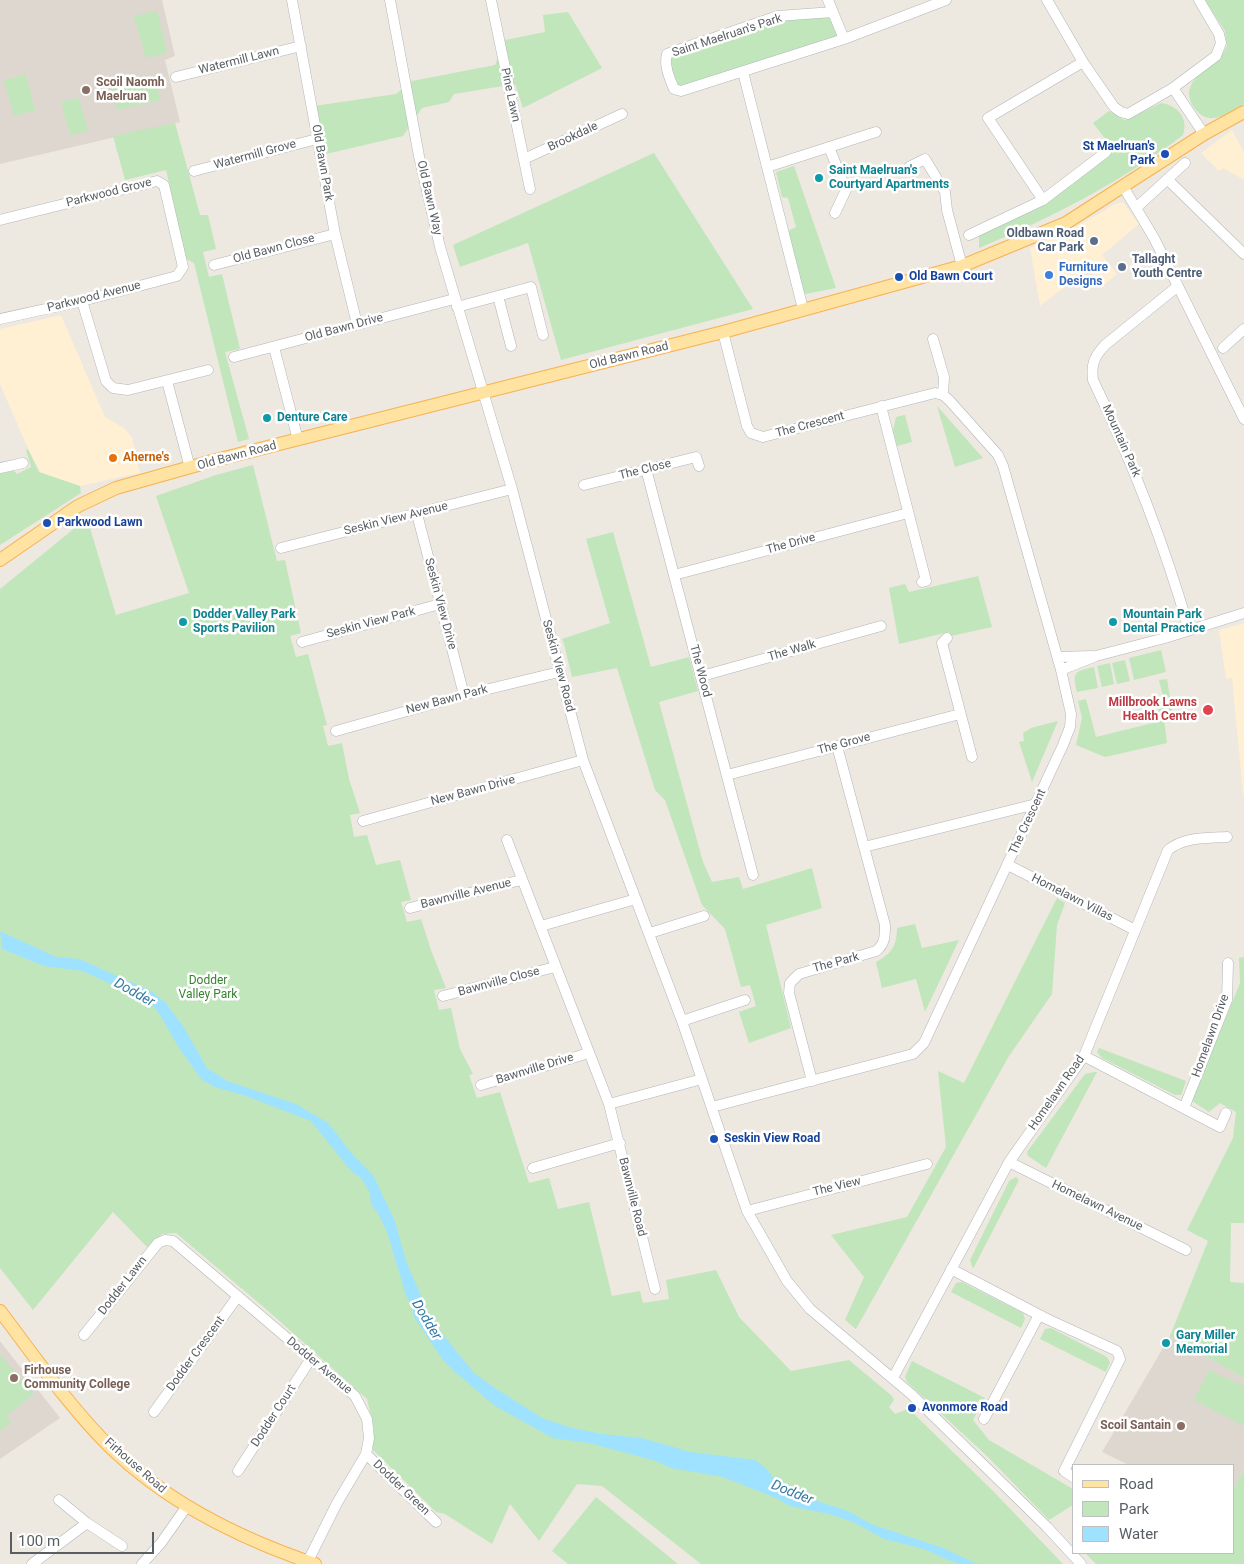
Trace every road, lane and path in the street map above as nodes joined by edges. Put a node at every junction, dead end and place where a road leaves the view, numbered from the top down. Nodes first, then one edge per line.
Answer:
1 (292, 0) edge
2 (390, 0) edge
3 (491, 0) edge
4 (828, 0) edge
5 (946, 0) edge
6 (1047, 0) edge
7 (1198, 0) edge
8 (833, 12) junction
9 (844, 39) junction
10 (301, 46) junction
11 (1083, 62) junction
12 (743, 72) junction
13 (176, 77) dead end
14 (1173, 88) junction
15 (1244, 112) edge
16 (622, 114) dead end
17 (876, 132) dead end
18 (1204, 134) junction
19 (317, 139) junction
20 (829, 147) junction
21 (1106, 152) dead end
22 (524, 159) junction
23 (1185, 163) dead end
24 (767, 167) junction
25 (909, 167) dead end
26 (194, 171) dead end
27 (1167, 179) junction
28 (1124, 188) junction
29 (530, 189) dead end
30 (1043, 200) junction
31 (1137, 208) junction
32 (835, 213) dead end
33 (0, 220) edge
34 (335, 234) junction
35 (969, 236) dead end
36 (1244, 254) edge
37 (214, 265) dead end
38 (962, 266) junction
39 (183, 267) joint
40 (1178, 286) junction
41 (498, 296) junction
42 (82, 301) junction
43 (455, 303) junction
44 (803, 309) junction
45 (0, 319) edge
46 (357, 324) junction
47 (1244, 330) edge
48 (723, 332) junction
49 (543, 335) dead end
50 (933, 339) dead end
51 (511, 346) dead end
52 (274, 347) junction
53 (1223, 348) dead end
54 (234, 357) dead end
55 (208, 370) dead end
56 (167, 381) junction
57 (483, 392) junction
58 (943, 394) junction
59 (880, 406) junction
60 (1244, 419) edge
61 (298, 440) junction
62 (23, 463) dead end
63 (699, 466) dead end
64 (0, 468) edge
65 (190, 468) junction
66 (646, 469) junction
67 (584, 486) dead end
68 (512, 490) junction
69 (908, 513) junction
70 (417, 514) junction
71 (281, 548) dead end
72 (0, 560) edge
73 (674, 575) junction
74 (922, 582) dead end
75 (440, 604) junction
76 (1244, 613) edge
77 (881, 626) dead end
78 (1189, 630) junction
79 (947, 638) dead end
80 (302, 642) dead end
81 (1096, 656) junction
82 (1058, 657) junction
83 (1061, 670) junction
84 (559, 672) junction
85 (702, 676) junction
86 (464, 695) junction
87 (960, 714) junction
88 (336, 731) dead end
89 (836, 746) junction
90 (972, 757) dead end
91 (583, 760) junction
92 (728, 775) junction
93 (1036, 804) junction
94 (362, 821) dead end
95 (1227, 836) dead end
96 (507, 840) dead end
97 (864, 847) junction
98 (1008, 865) junction
99 (753, 875) dead end
100 (521, 880) junction
101 (636, 899) junction
102 (410, 908) dead end
103 (704, 916) dead end
104 (541, 926) junction
105 (1135, 930) junction
106 (650, 933) junction
107 (1228, 963) dead end
108 (555, 967) junction
109 (443, 996) dead end
110 (745, 1000) dead end
111 (682, 1021) junction
112 (589, 1052) junction
113 (1084, 1056) junction
114 (702, 1078) junction
115 (812, 1081) junction
116 (481, 1085) dead end
117 (609, 1104) junction
118 (712, 1107) junction
119 (1184, 1108) junction
120 (1226, 1113) dead end
121 (620, 1143) junction
122 (1008, 1162) junction
123 (927, 1164) dead end
124 (533, 1168) dead end
125 (747, 1211) junction
126 (165, 1240) joint
127 (1186, 1250) dead end
128 (951, 1269) junction
129 (655, 1290) dead end
130 (238, 1296) junction
131 (0, 1311) edge
132 (1039, 1315) junction
133 (84, 1335) dead end
134 (310, 1360) junction
135 (893, 1378) junction
136 (154, 1412) dead end
137 (984, 1419) dead end
138 (366, 1454) junction
139 (238, 1471) dead end
140 (1072, 1476) edge
141 (59, 1500) dead end
142 (187, 1506) junction
143 (436, 1522) dead end
144 (87, 1523) junction
145 (122, 1546) dead end
146 (311, 1563) edge
147 (32, 1564) edge
148 (142, 1564) edge
149 (1081, 1564) edge

1 - 10 street, Old Bawn Park
2 - 43 street, Old Bawn Way
3 - 22 street, Pine Lawn
4 - 8 street
5 - 9 street, Saint Maelruan's Park
6 - 11 street
7 - 14 street
8 - 9 street
8 - 12 street, Saint Maelruan's Park
9 - 12 street, Saint Maelruan's Park
10 - 13 street, Watermill Lawn
10 - 19 street, Old Bawn Park
11 - 14 street
11 - 30 street
12 - 24 street
14 - 18 street
15 - 18 main road, Old Bawn Road
16 - 22 street, Brookdale
17 - 20 street
18 - 28 main road, Old Bawn Road
19 - 26 street, Watermill Grove
19 - 34 street, Old Bawn Park
20 - 24 street
20 - 32 street
21 - 30 street
22 - 29 street, Pine Lawn
23 - 27 street
24 - 44 street
25 - 38 street
27 - 31 street
27 - 36 street
28 - 31 street
28 - 38 main road, Old Bawn Road
30 - 35 street
31 - 40 street
33 - 39 street, Parkwood Grove
34 - 37 street, Old Bawn Close
34 - 46 street, Old Bawn Park
38 - 44 main road, Old Bawn Road
39 - 42 street, Parkwood Avenue
40 - 60 street
40 - 78 street, Mountain Park
41 - 43 street, Old Bawn Drive
41 - 49 street, Old Bawn Drive
41 - 51 street
42 - 45 street, Parkwood Avenue
42 - 56 street
43 - 46 street, Old Bawn Drive
43 - 57 street, Old Bawn Way
44 - 48 main road, Old Bawn Road
46 - 52 street, Old Bawn Drive
47 - 53 street
48 - 57 main road, Old Bawn Road
48 - 59 street, The Crescent
50 - 58 street
52 - 54 street, Old Bawn Drive
52 - 61 street
55 - 56 street
56 - 65 street
57 - 61 main road, Old Bawn Road
57 - 68 street, Seskin View Road
58 - 59 street, The Crescent
58 - 82 street, The Crescent
59 - 69 street
61 - 65 main road, Old Bawn Road
62 - 64 street
63 - 66 street, The Close
65 - 72 main road, Old Bawn Road
66 - 67 street, The Close
66 - 73 street, The Wood
68 - 70 street, Seskin View Avenue
68 - 84 street, Seskin View Road
69 - 73 street, The Drive
69 - 74 street
70 - 71 street, Seskin View Avenue
70 - 75 street, Seskin View Drive
73 - 85 street, The Wood
75 - 80 street, Seskin View Park
75 - 86 street, Seskin View Drive
76 - 78 street
77 - 85 street, The Walk
78 - 81 street
79 - 87 street
81 - 82 street
81 - 83 street
82 - 83 street, The Crescent
83 - 93 street, The Crescent
84 - 86 street, New Bawn Park
84 - 91 street, Seskin View Road
85 - 92 street, The Wood
86 - 88 street, New Bawn Park
87 - 89 street, The Grove
87 - 90 street
89 - 92 street, The Grove
89 - 97 street, The Park
91 - 94 street, New Bawn Drive
91 - 101 street, Seskin View Road
92 - 99 street, The Wood
93 - 97 street
93 - 98 street, The Crescent
95 - 105 street, Homelawn Road
96 - 100 street, Bawnville Road
97 - 115 street, The Park
98 - 105 street, Homelawn Villas
98 - 115 street, The Crescent
100 - 102 street, Bawnville Avenue
100 - 104 street, Bawnville Road
101 - 104 street
101 - 106 street, Seskin View Road
103 - 106 street
104 - 108 street, Bawnville Road
105 - 113 street, Homelawn Road
106 - 111 street, Seskin View Road
107 - 119 street, Homelawn Drive
108 - 109 street, Bawnville Close
108 - 112 street, Bawnville Road
110 - 111 street
111 - 114 street, Seskin View Road
112 - 116 street, Bawnville Drive
112 - 117 street, Bawnville Road
113 - 119 street
113 - 122 street, Homelawn Road
114 - 117 street
114 - 118 street, Seskin View Road
115 - 118 street, The Crescent
117 - 121 street, Bawnville Road
118 - 125 street, Seskin View Road
119 - 120 street
121 - 124 street
121 - 129 street, Bawnville Road
122 - 127 street, Homelawn Avenue
122 - 128 street, Homelawn Road
123 - 125 street, The View
125 - 135 street, Seskin View Road
126 - 130 street, Dodder Avenue
126 - 133 street, Dodder Lawn
128 - 132 street
128 - 135 street, Homelawn Road
130 - 134 street, Dodder Avenue
130 - 136 street, Dodder Crescent
131 - 142 main road, Firhouse Road
132 - 137 street
132 - 140 street
134 - 138 street, Dodder Avenue
134 - 139 street, Dodder Court
135 - 149 street
138 - 143 street, Dodder Green
138 - 146 street, Dodder Avenue
141 - 144 street
142 - 146 main road, Firhouse Road
142 - 148 street
144 - 145 street
144 - 147 street

